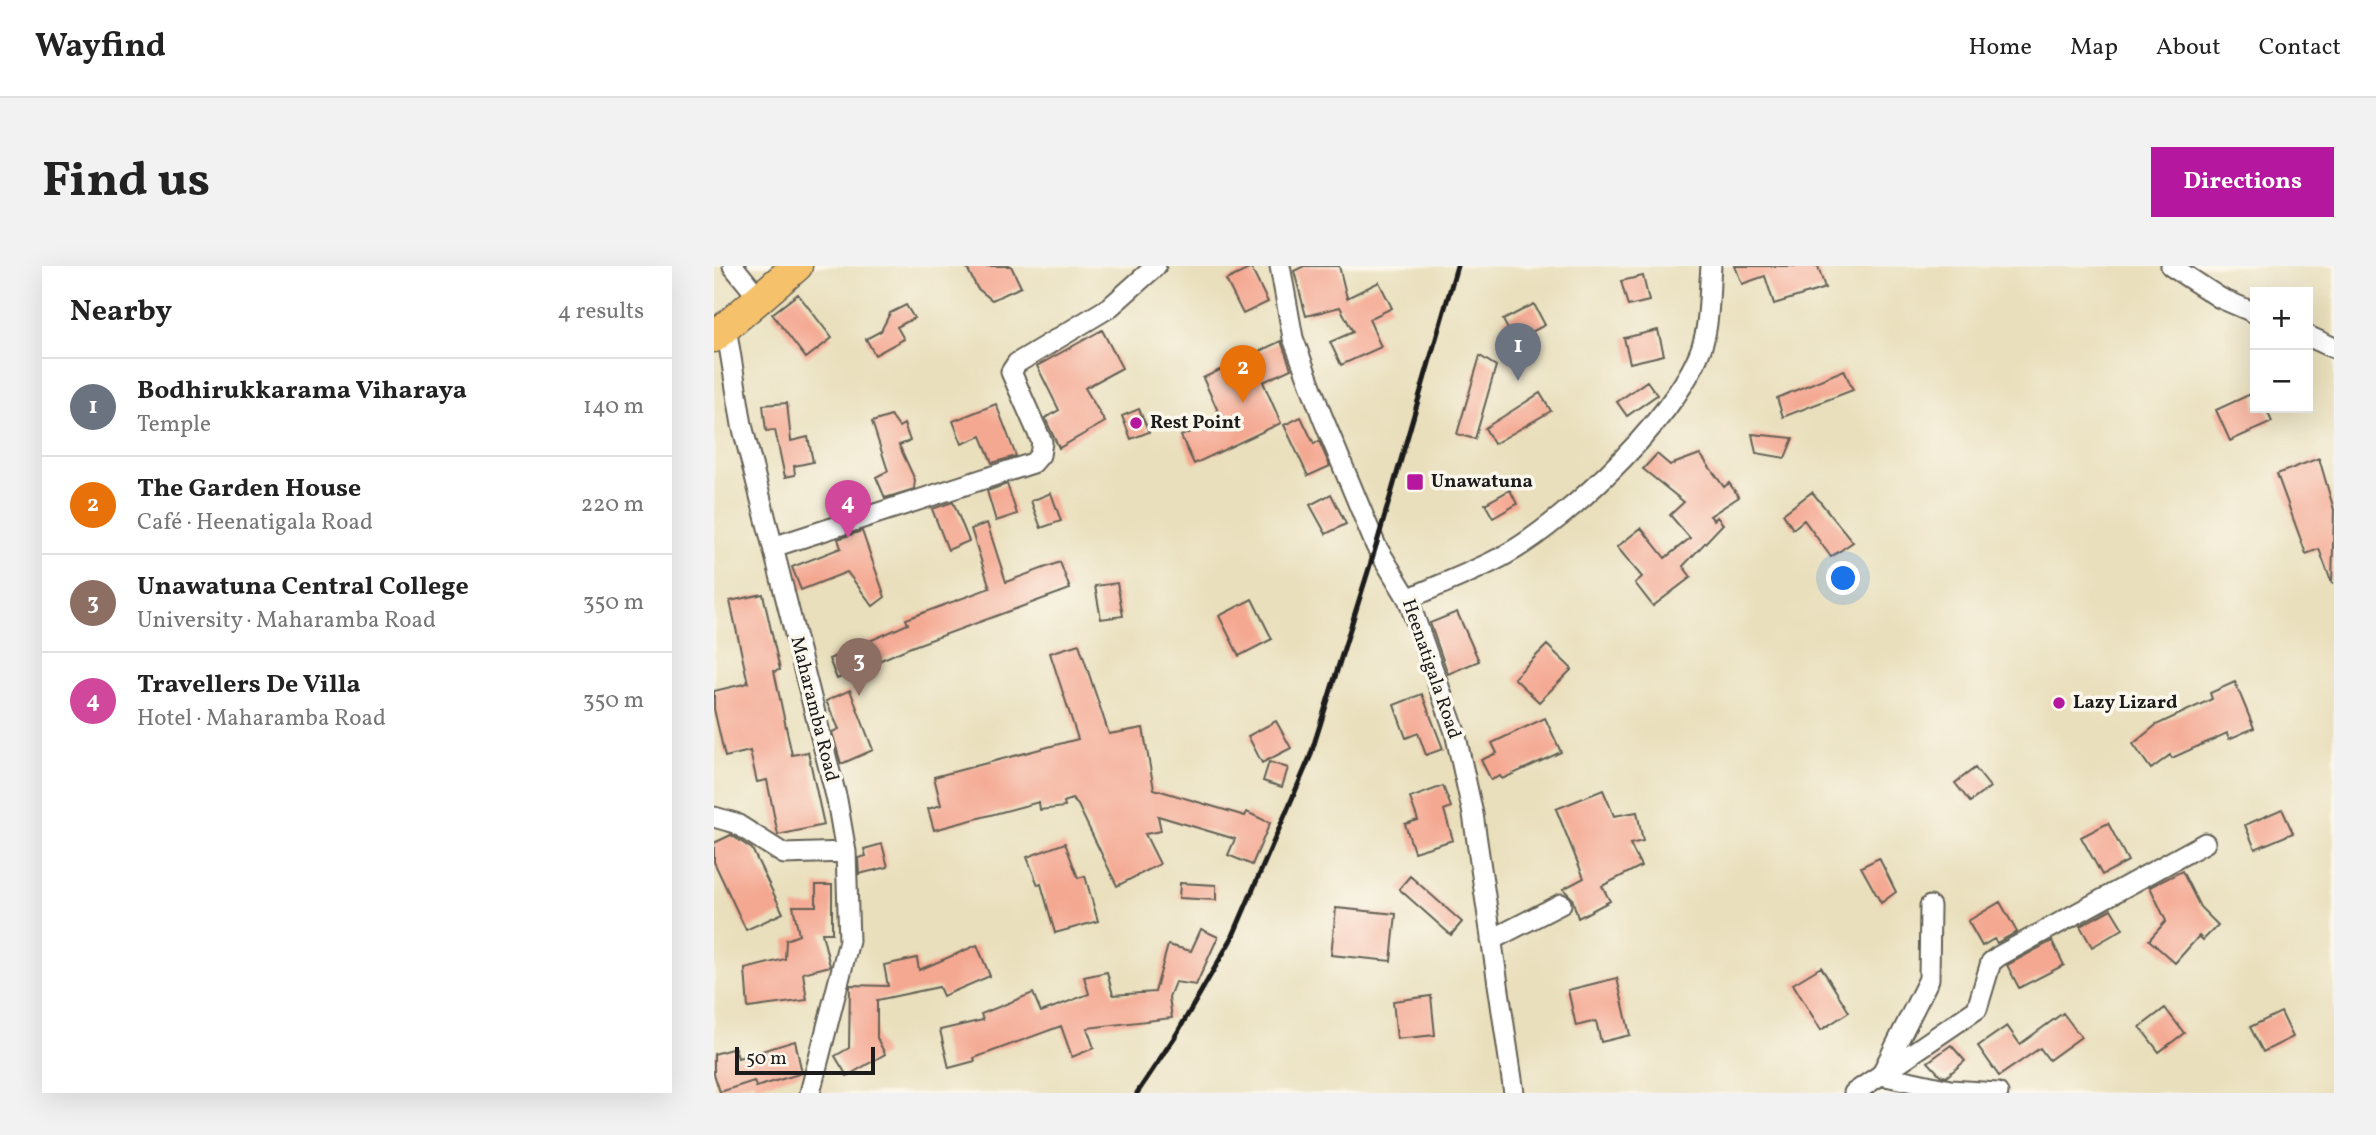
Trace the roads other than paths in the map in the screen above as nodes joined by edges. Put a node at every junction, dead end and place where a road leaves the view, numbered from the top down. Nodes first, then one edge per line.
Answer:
1 (733, 266) edge
2 (797, 266) edge
3 (1156, 266) edge
4 (1280, 266) edge
5 (1711, 266) edge
6 (2171, 266) edge
7 (759, 298) junction
8 (2250, 311) edge
9 (720, 332) edge
10 (2313, 339) edge
11 (2334, 348) edge
12 (773, 547) junction
13 (1408, 598) junction
14 (714, 817) edge
15 (2205, 843) dead end
16 (846, 852) junction
17 (1561, 904) dead end
18 (1930, 906) dead end
19 (1491, 940) junction
20 (1881, 1075) junction
21 (810, 1093) edge
22 (1514, 1093) edge
23 (1854, 1093) edge
24 (1998, 1093) edge

1 - 7 street
2 - 7 highway
3 - 12 street
4 - 13 street, Heenatigala Road
5 - 13 street
6 - 8 street
7 - 9 highway
9 - 12 street, Maharamba Road
10 - 11 street
12 - 16 street, Maharamba Road
13 - 19 street, Heenatigala Road
14 - 16 street
15 - 20 street
16 - 21 street, Maharamba Road
17 - 19 street
18 - 20 street
19 - 22 street, Heenatigala Road
20 - 23 street
20 - 24 street

